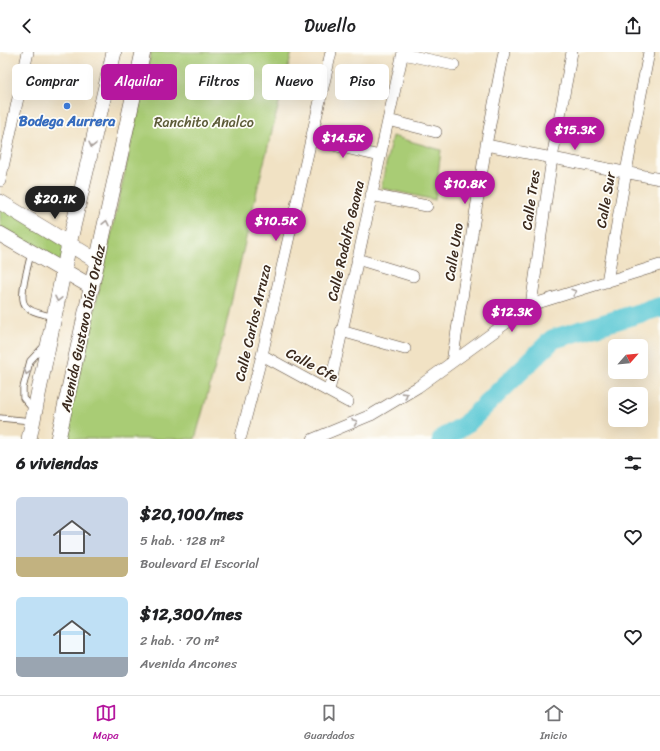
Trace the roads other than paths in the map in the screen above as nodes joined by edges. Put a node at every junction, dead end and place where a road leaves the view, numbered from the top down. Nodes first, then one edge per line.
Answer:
1 (28, 52) edge
2 (114, 52) edge
3 (143, 52) edge
4 (331, 52) edge
5 (504, 52) edge
6 (572, 52) edge
7 (648, 52) edge
8 (403, 53) edge
9 (454, 65) dead end
10 (388, 120) junction
11 (436, 132) dead end
12 (311, 140) junction
13 (486, 145) junction
14 (380, 156) junction
15 (552, 158) junction
16 (626, 172) junction
17 (660, 179) edge
18 (0, 181) edge
19 (372, 195) junction
20 (0, 202) edge
21 (427, 206) dead end
22 (0, 234) edge
23 (69, 244) junction
24 (31, 252) junction
25 (357, 259) junction
26 (98, 261) junction
27 (660, 265) edge
28 (63, 272) junction
29 (413, 276) dead end
30 (606, 282) junction
31 (92, 288) junction
32 (531, 305) junction
33 (54, 317) junction
34 (341, 331) junction
35 (405, 349) dead end
36 (262, 355) junction
37 (452, 362) junction
38 (329, 391) junction
39 (348, 402) dead end
40 (34, 415) junction
41 (0, 418) edge
42 (241, 436) dead end
43 (29, 439) edge
44 (58, 439) edge
45 (312, 439) edge

1 - 18 street
2 -> 23 street
26 -> 3 street, Avenida Gustavo Díaz Ordaz
4 - 12 street, Calle Carlos Arruza
5 - 13 street, Calle Uno
6 - 15 street, Calle Tres
7 - 16 street, Calle Sur
8 - 9 street
8 - 10 street, Calle Rodolfo Gaona
10 - 11 street
10 - 14 street, Calle Rodolfo Gaona
12 - 14 street
12 - 36 street, Calle Carlos Arruza
13 - 15 street
13 - 37 street, Calle Uno
14 - 19 street, Calle Rodolfo Gaona
15 - 16 street
15 - 32 street, Calle Tres
16 - 17 street
16 - 30 street, Calle Sur
19 - 21 street
19 - 25 street, Calle Rodolfo Gaona
20 - 23 street
22 - 24 street
23 - 26 street
23 - 28 street
24 - 28 street
24 - 33 lane
25 - 29 street
25 - 34 street, Calle Rodolfo Gaona
26 - 31 street, Avenida Gustavo Díaz Ordaz
27 - 30 street
28 - 31 street
28 -> 33 street
32 -> 30 street
31 - 44 street, Avenida Gustavo Díaz Ordaz
32 - 37 street
33 -> 40 street
34 - 35 street
34 - 38 street, Calle Rodolfo Gaona
36 - 38 street, Calle Cfe
36 - 42 street, Calle Carlos Arruza
45 -> 37 street
38 - 39 street, Calle Cfe
40 - 41 lane
40 - 43 street

